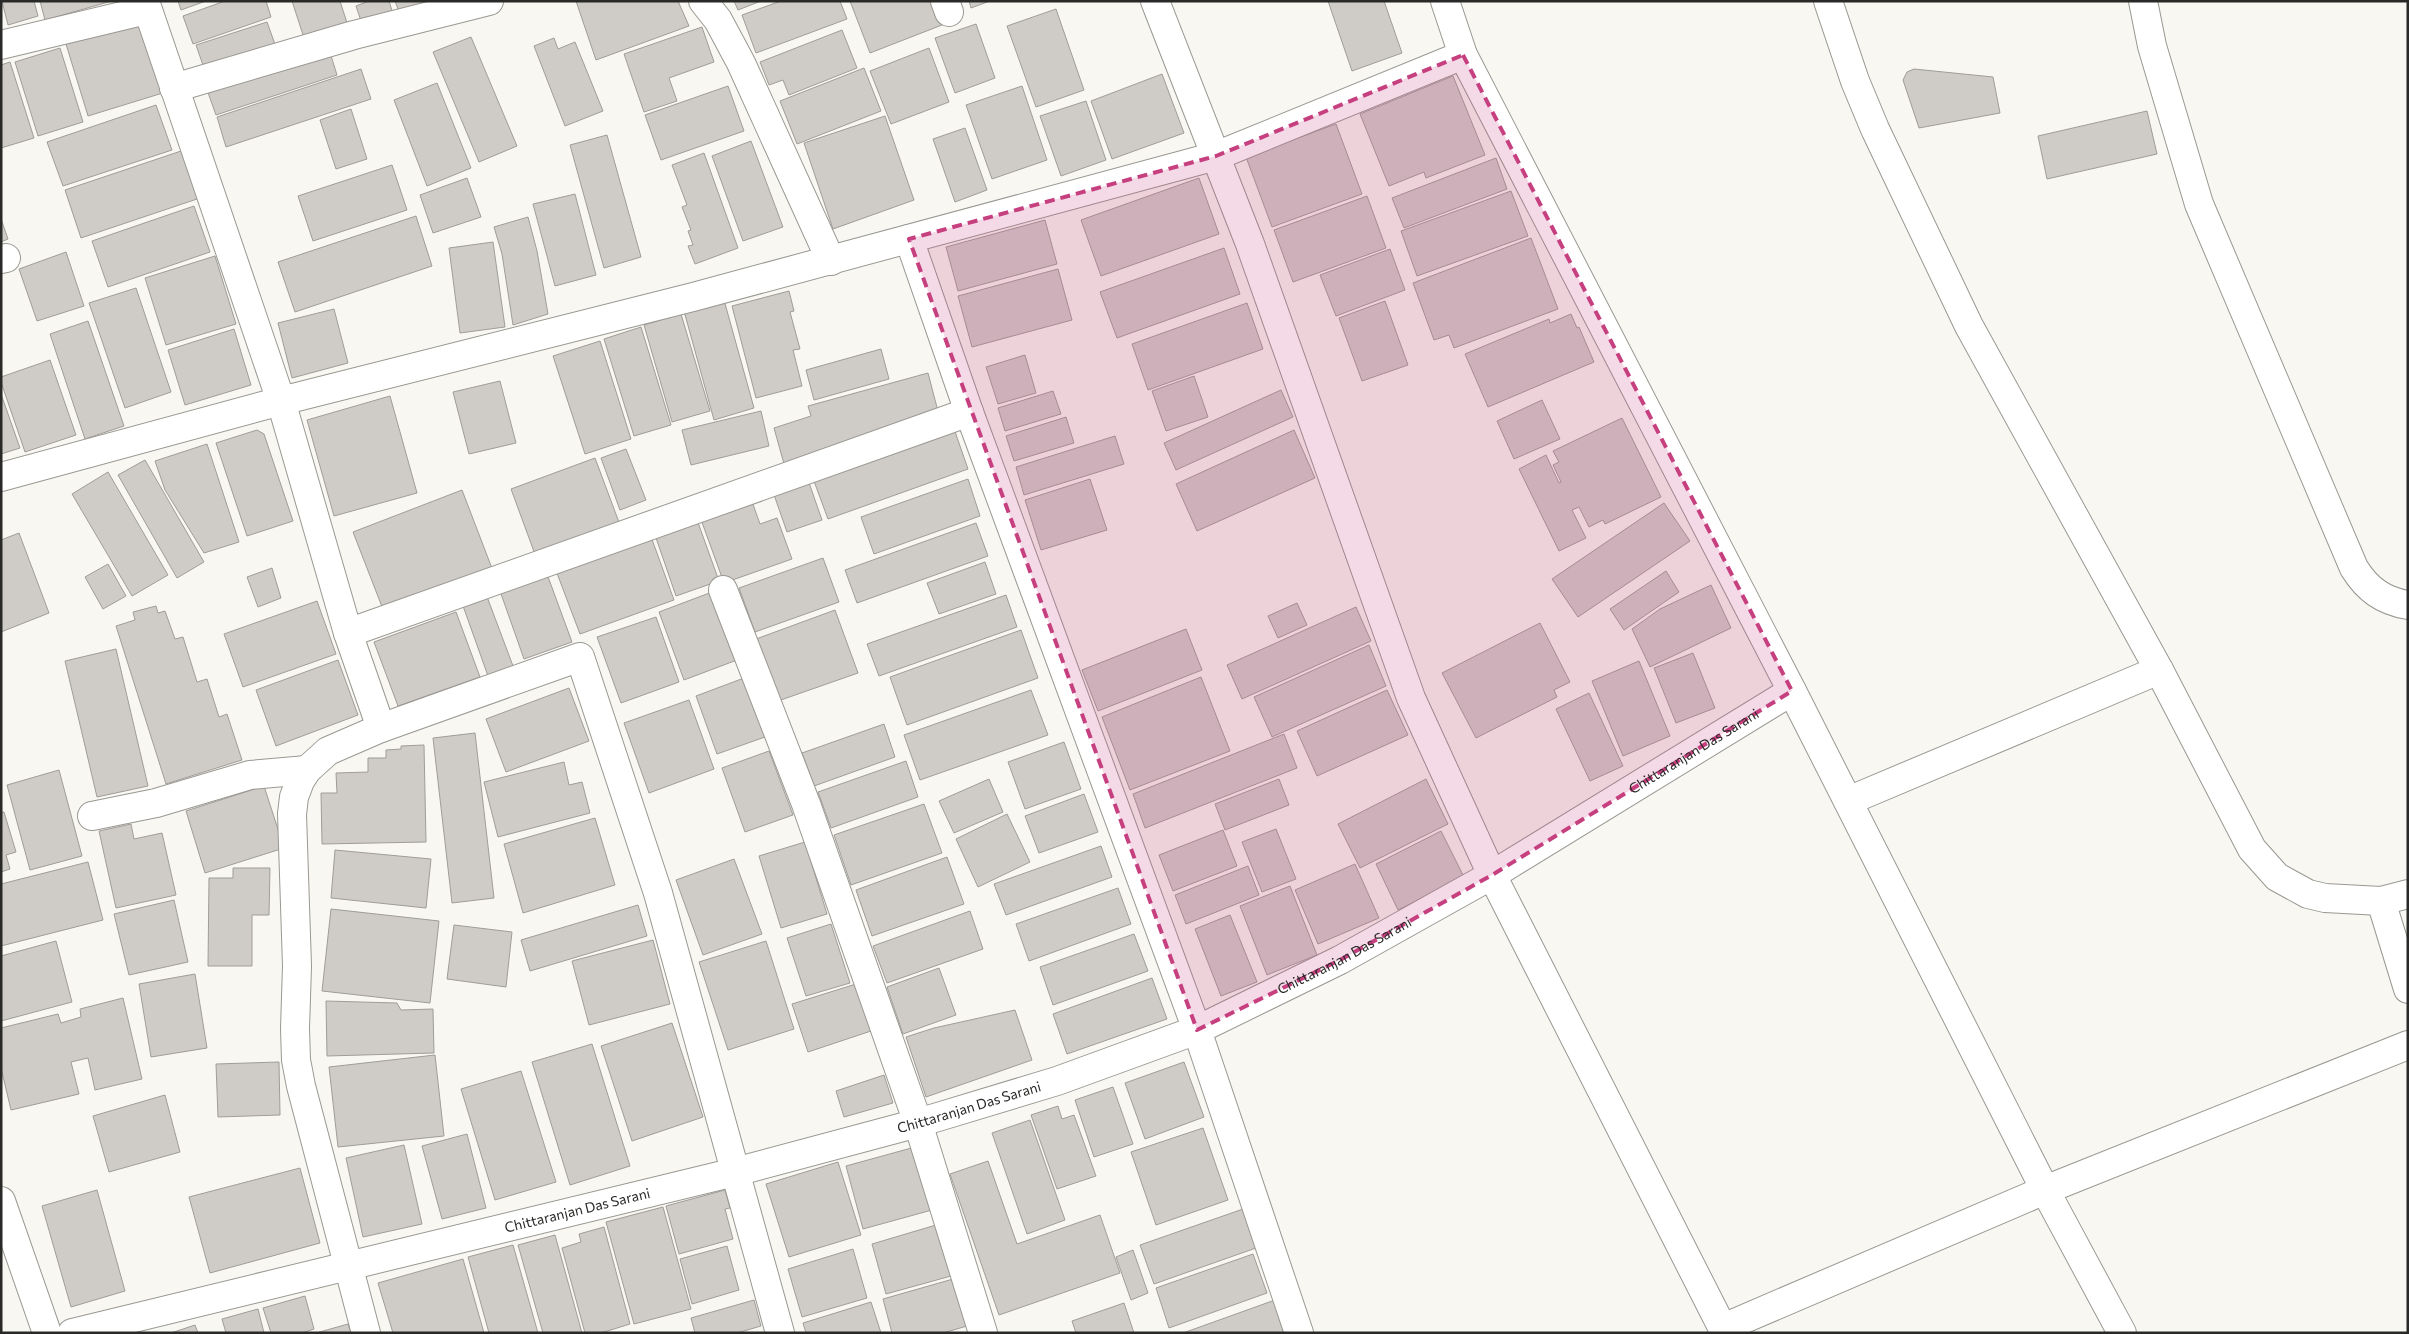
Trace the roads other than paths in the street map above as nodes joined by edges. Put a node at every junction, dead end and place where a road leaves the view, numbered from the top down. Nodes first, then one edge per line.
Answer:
1 (489, 1) edge
2 (703, 1) edge
3 (1155, 1) edge
4 (1445, 1) edge
5 (1828, 1) edge
6 (2143, 1) edge
7 (146, 6) edge
8 (1, 45) edge
9 (1463, 55) junction
10 (174, 88) junction
11 (1216, 156) junction
12 (909, 239) junction
13 (831, 260) junction
14 (281, 401) junction
15 (969, 412) junction
16 (1, 477) edge
17 (723, 590) dead end
18 (2408, 605) edge
19 (348, 633) junction
20 (2159, 670) junction
21 (1792, 691) junction
22 (381, 728) junction
23 (307, 770) junction
24 (1848, 801) junction
25 (92, 816) dead end
26 (1492, 875) junction
27 (2408, 894) edge
28 (2381, 901) junction
29 (2408, 989) edge
30 (1197, 1030) junction
31 (2408, 1045) edge
32 (918, 1123) junction
33 (735, 1172) junction
34 (2045, 1190) junction
35 (1, 1201) edge
36 (348, 1266) junction
37 (1724, 1331) edge
38 (47, 1333) edge
39 (72, 1333) edge
40 (366, 1333) edge
41 (780, 1333) edge
42 (983, 1333) edge
43 (1299, 1333) edge
44 (2122, 1333) edge

1 - 10 street
2 - 13 street
3 - 11 street
4 - 9 street
5 - 20 street
6 - 18 street
7 - 8 street
7 - 10 street
9 - 11 street
9 - 21 street
10 - 14 street
11 - 12 street
11 - 26 street
12 - 13 street
12 - 15 street
13 - 14 street
14 - 16 street
14 - 19 street
15 - 19 street
15 - 30 street
17 - 32 street
19 - 22 street
20 - 24 street
20 - 28 street
21 - 24 street
21 - 26 street, Chittaranjan Das Sarani
22 - 23 street
22 - 33 street
23 - 25 street
23 - 36 street
24 - 34 street
26 - 30 street, Chittaranjan Das Sarani
26 - 37 street
27 - 28 street
28 - 29 street
30 - 32 street, Chittaranjan Das Sarani
30 - 43 street
31 - 34 street
32 - 33 street, Chittaranjan Das Sarani
32 - 42 street
33 - 36 street, Chittaranjan Das Sarani
33 - 41 street
34 - 37 street
34 - 44 street
35 - 38 street
36 - 39 street, Chittaranjan Das Sarani
36 - 40 street

